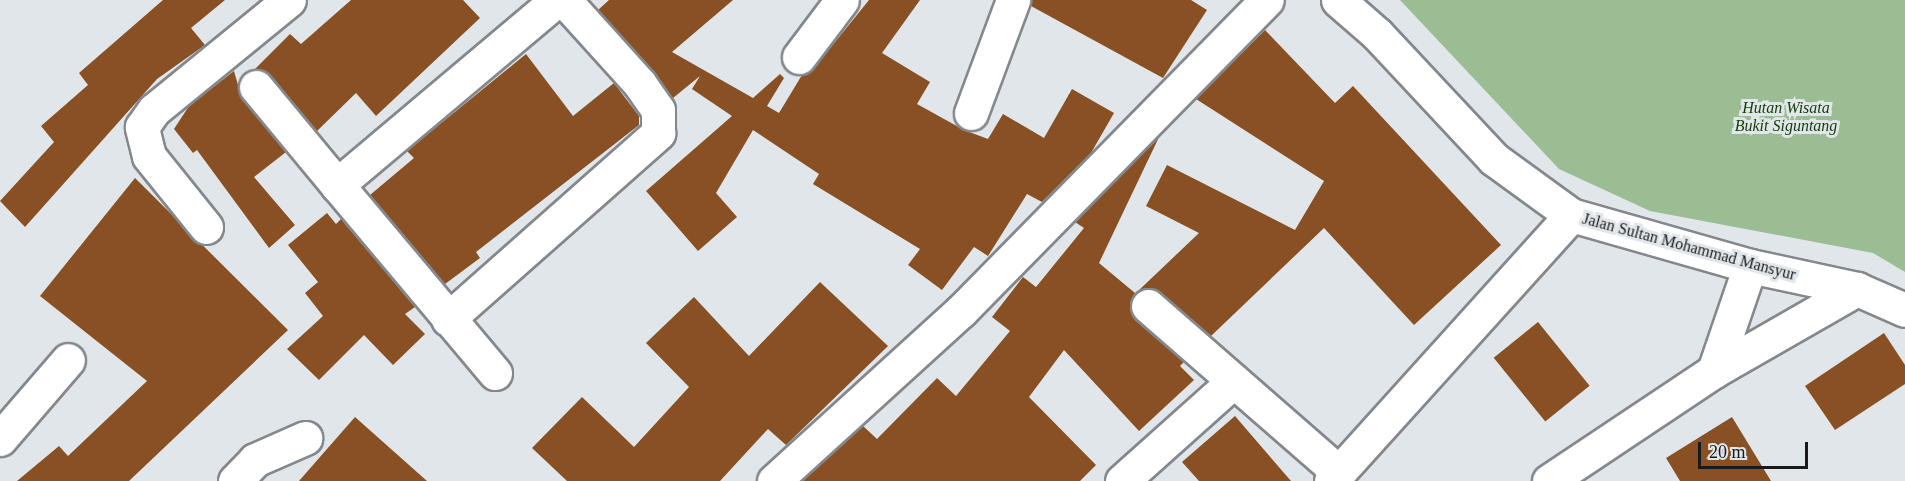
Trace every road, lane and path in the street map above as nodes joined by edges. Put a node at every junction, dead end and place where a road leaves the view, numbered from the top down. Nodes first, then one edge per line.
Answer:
1 (289, 0) edge
2 (557, 0) edge
3 (564, 0) edge
4 (842, 0) edge
5 (1013, 0) edge
6 (1267, 0) edge
7 (1338, 0) edge
8 (799, 57) dead end
9 (256, 87) dead end
10 (971, 112) dead end
11 (337, 185) junction
12 (1571, 215) junction
13 (206, 227) dead end
14 (1750, 266) junction
15 (1857, 289) junction
16 (1148, 306) dead end
17 (1905, 309) edge
18 (448, 320) junction
19 (68, 360) dead end
20 (1714, 371) junction
21 (495, 373) dead end
22 (1234, 381) junction
23 (305, 438) dead end
24 (0, 439) edge
25 (1334, 477) edge
26 (235, 481) edge
27 (774, 481) edge
28 (1122, 481) edge
29 (1549, 481) edge

1 - 13 street
2 - 11 street
3 - 18 street
4 - 8 street
5 - 10 street
6 - 27 street
7 - 12 street, Jalan Sultan Mohammad Mansyur
9 - 11 street
11 - 18 street
12 - 14 street, Jalan Sultan Mohammad Mansyur
12 - 25 street
14 - 15 street, Jalan Sultan Mohammad Mansyur
14 - 20 street
15 - 17 street, Jalan Sultan Mohammad Mansyur
15 - 20 street
16 - 22 street
18 - 21 street
19 - 24 street
20 - 29 street
22 - 25 street
22 - 28 street
23 - 26 street

